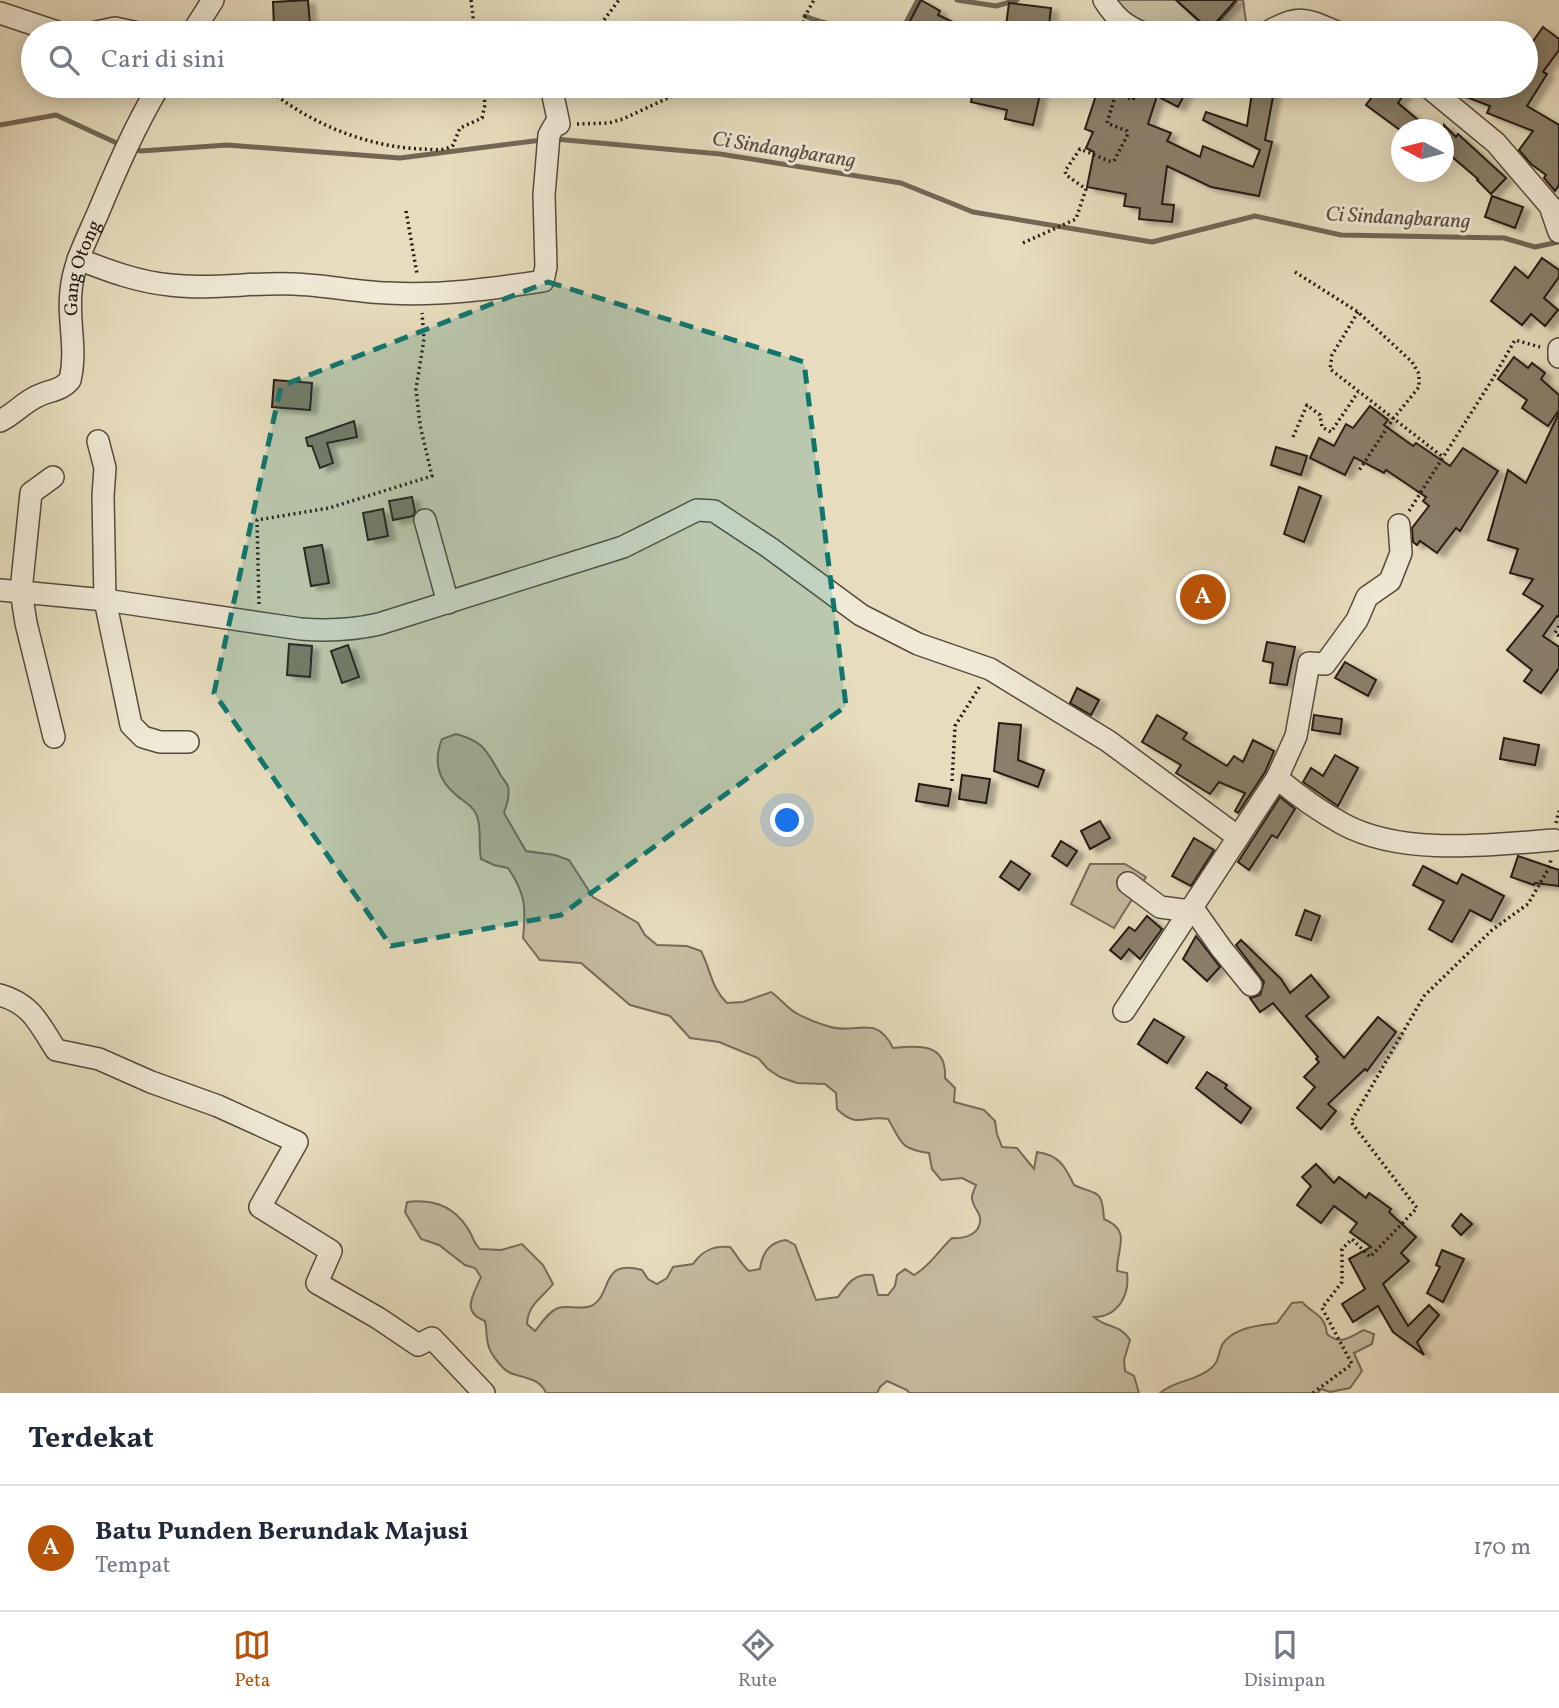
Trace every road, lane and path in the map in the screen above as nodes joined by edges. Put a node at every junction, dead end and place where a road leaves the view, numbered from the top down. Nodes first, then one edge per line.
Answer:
1 (213, 0) edge
2 (471, 0) edge
3 (619, 0) edge
4 (814, 0) edge
5 (1104, 0) edge
6 (0, 13) edge
7 (24, 21) edge
8 (200, 21) edge
9 (474, 21) edge
10 (603, 21) edge
11 (804, 21) edge
12 (1121, 21) edge
13 (1291, 21) edge
14 (1310, 21) edge
15 (153, 98) edge
16 (279, 98) edge
17 (484, 98) edge
18 (552, 98) edge
19 (668, 98) edge
20 (1114, 98) edge
21 (1442, 98) edge
22 (554, 130) junction
23 (406, 211) dead end
24 (1555, 212) edge
25 (1023, 243) dead end
26 (78, 259) junction
27 (1295, 272) dead end
28 (420, 293) junction
29 (1358, 312) junction
30 (1559, 352) edge
31 (1358, 393) junction
32 (1394, 419) junction
33 (0, 421) edge
34 (1293, 437) dead end
35 (98, 441) dead end
36 (1443, 457) junction
37 (1358, 472) dead end
38 (53, 477) dead end
39 (425, 520) dead end
40 (1399, 526) joint
41 (10, 590) edge
42 (105, 600) junction
43 (448, 603) junction
44 (259, 623) junction
45 (1559, 626) edge
46 (1559, 636) edge
47 (990, 669) junction
48 (54, 737) dead end
49 (188, 742) dead end
50 (1277, 778) junction
51 (952, 781) dead end
52 (1559, 811) edge
53 (1238, 837) junction
54 (1554, 841) junction
55 (1128, 883) dead end
56 (1191, 909) junction
57 (1251, 985) dead end
58 (0, 995) edge
59 (1125, 1012) dead end
60 (484, 1393) edge
61 (1313, 1393) edge

1 - 8 street
2 - 9 path
3 - 10 path
4 - 11 path
5 - 12 street
6 - 7 street
13 - 14 street
15 - 26 street, Gang Otong
16 - 17 path
18 - 22 street
19 - 22 path
20 - 25 path
21 - 24 street
22 - 28 street
23 - 28 path
26 - 28 street
26 - 33 street, Gang Otong
27 - 29 path
28 - 44 path
29 - 31 path
29 - 32 path
30 - 36 path
31 - 32 path
31 - 34 path
32 - 36 path
32 - 37 path
35 - 42 street
36 - 40 path
38 - 41 street
39 - 43 street
40 - 50 street
41 - 42 street
41 - 48 street
42 - 44 street
42 - 49 street
43 - 44 street
43 - 47 street
45 - 46 path
47 - 51 path
47 - 53 street
50 - 53 street
50 - 54 street
52 - 54 path
53 - 56 street
54 - 61 path
55 - 56 street
56 - 57 street
56 - 59 street
58 - 60 street

